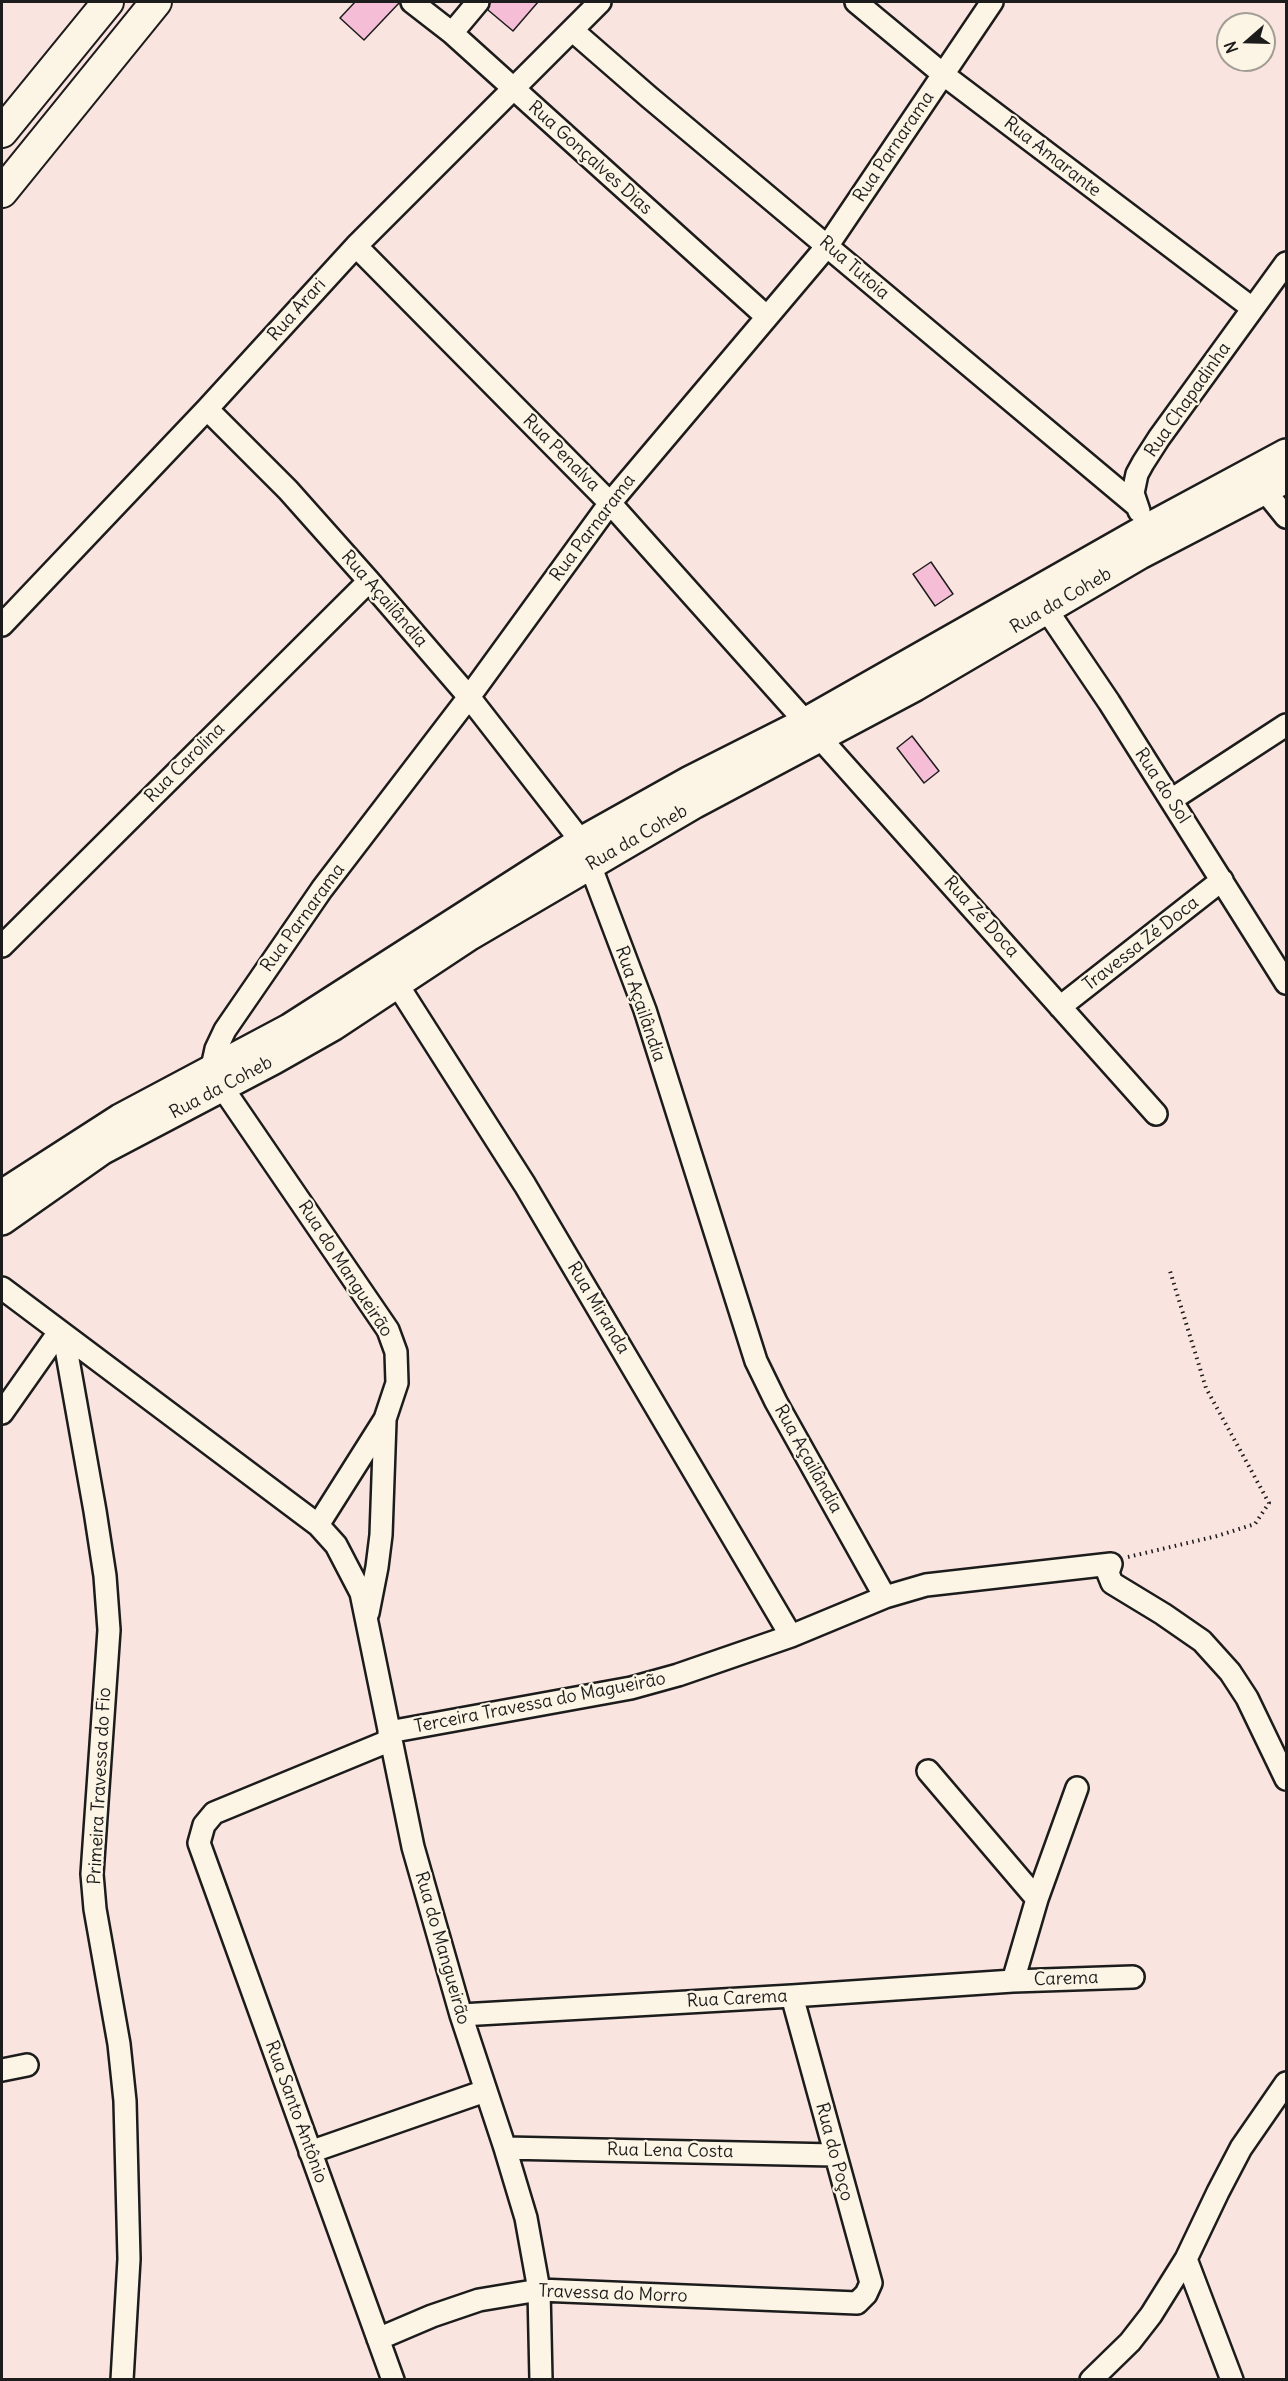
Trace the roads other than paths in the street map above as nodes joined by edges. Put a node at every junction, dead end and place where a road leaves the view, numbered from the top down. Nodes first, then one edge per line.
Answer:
1 (108, 2) edge
2 (156, 2) edge
3 (412, 2) edge
4 (478, 2) edge
5 (600, 2) edge
6 (855, 2) edge
7 (992, 2) edge
8 (572, 30) junction
9 (452, 33) junction
10 (944, 75) junction
11 (513, 88) junction
12 (2, 132) edge
13 (2, 192) edge
14 (828, 245) junction
15 (356, 246) junction
16 (1287, 263) edge
17 (1252, 308) junction
18 (767, 317) junction
19 (207, 409) junction
20 (1287, 453) edge
21 (1276, 485) edge
22 (610, 502) junction
23 (1287, 517) edge
24 (1144, 528) junction
25 (369, 580) junction
26 (1040, 600) junction
27 (2, 624) edge
28 (469, 697) junction
29 (1287, 725) edge
30 (813, 730) junction
31 (1171, 801) junction
32 (585, 853) junction
33 (1222, 880) junction
34 (2, 946) edge
35 (1287, 983) edge
36 (397, 984) junction
37 (1060, 1007) junction
38 (217, 1077) junction
39 (1156, 1114) dead end
40 (2, 1194) edge
41 (2, 1221) edge
42 (2, 1288) edge
43 (61, 1335) junction
44 (2, 1413) edge
45 (385, 1419) junction
46 (318, 1525) junction
47 (885, 1598) junction
48 (366, 1623) junction
49 (791, 1636) junction
50 (390, 1736) junction
51 (928, 1771) dead end
52 (1287, 1779) edge
53 (1077, 1788) dead end
54 (199, 1843) joint
55 (1037, 1899) junction
56 (1133, 1977) dead end
57 (1013, 1981) junction
58 (792, 1996) junction
59 (461, 2015) junction
60 (27, 2065) dead end
61 (2, 2070) edge
62 (1287, 2083) edge
63 (486, 2091) junction
64 (506, 2148) junction
65 (310, 2152) junction
66 (834, 2155) junction
67 (1186, 2259) junction
68 (539, 2290) junction
69 (857, 2303) joint
70 (378, 2338) junction
71 (122, 2379) edge
72 (393, 2379) edge
73 (541, 2379) edge
74 (1090, 2379) edge
75 (1232, 2379) edge

1 - 12 main road
2 - 13 main road
3 - 9 street, Rua Gonçalves Dias
4 - 9 street
5 - 8 street, Rua Arari
6 - 10 street, Rua Amarante
7 - 10 street, Rua Parnarama
8 - 11 street, Rua Arari
8 - 14 street, Rua Tutoia
9 - 11 street, Rua Gonçalves Dias
10 - 14 street, Rua Parnarama
10 - 17 street, Rua Amarante
11 - 15 street, Rua Arari
11 - 18 street, Rua Gonçalves Dias
14 - 18 street, Rua Parnarama
14 - 24 street, Rua Tutoia
15 - 19 street, Rua Arari
15 - 22 street, Rua Penalva
16 - 17 street, Rua Chapadinha
17 - 24 street, Rua Chapadinha
18 - 22 street, Rua Parnarama
19 - 25 street, Rua Açailândia
19 - 27 street, Rua Arari
20 - 24 street, Rua da Coheb
21 - 23 street
21 - 24 street, Rua da Coheb
22 - 28 street, Rua Parnarama
22 - 30 street, Rua Penalva
24 - 26 street, Rua da Coheb
25 - 28 street, Rua Açailândia
25 - 34 street, Rua Carolina
26 - 30 street, Rua da Coheb
26 - 31 street, Rua do Sol
28 - 32 street, Rua Açailândia
28 - 38 street, Rua Parnarama
29 - 31 street
30 - 32 street, Rua da Coheb
30 - 37 street, Rua Zé Doca
31 - 33 street, Rua do Sol
32 - 36 street, Rua da Coheb
32 - 38 street, Rua da Coheb
32 - 47 street, Rua Açailândia
33 - 35 street, Rua do Sol
33 - 37 street, Travessa Zé Doca
36 - 38 street, Rua da Coheb
36 - 49 street, Rua Miranda
37 - 39 street, Rua Zé Doca
38 - 40 street, Rua da Coheb
38 - 41 street, Rua da Coheb
38 - 45 street, Rua do Mangueirão
42 - 43 street, Rua do Mangueirão
43 - 44 street
43 - 46 street, Rua do Mangueirão
43 - 71 street, Primeira Travessa do Fio
45 - 46 street, Rua do Mangueirão
45 - 48 street
46 - 48 street, Rua do Mangueirão
47 - 49 street
47 - 52 street
48 - 50 street, Rua do Mangueirão
49 - 50 street, Terceira Travessa do Magueirão
50 - 54 street, Terceira Travessa do Magueirão
50 - 59 street, Rua do Mangueirão
51 - 55 street
53 - 55 street, Carema
54 - 65 street, Rua Santo Antônio
55 - 57 street, Carema
56 - 57 street, Carema
57 - 58 street, Rua Carema
58 - 59 street, Rua Carema
58 - 66 street, Rua do Poço
59 - 63 street, Rua do Mangueirão
60 - 61 street
62 - 67 street
63 - 64 street, Rua do Mangueirão
63 - 65 street
64 - 66 street, Rua Lena Costa
64 - 68 street, Rua do Mangueirão
65 - 70 street, Rua Santo Antônio
66 - 69 street, Rua do Poço
67 - 74 street
67 - 75 street
68 - 69 street, Travessa do Morro
68 - 70 street, Travessa do Morro
68 - 73 street, Rua do Mangueirão
70 - 72 street, Rua Santo Antônio

